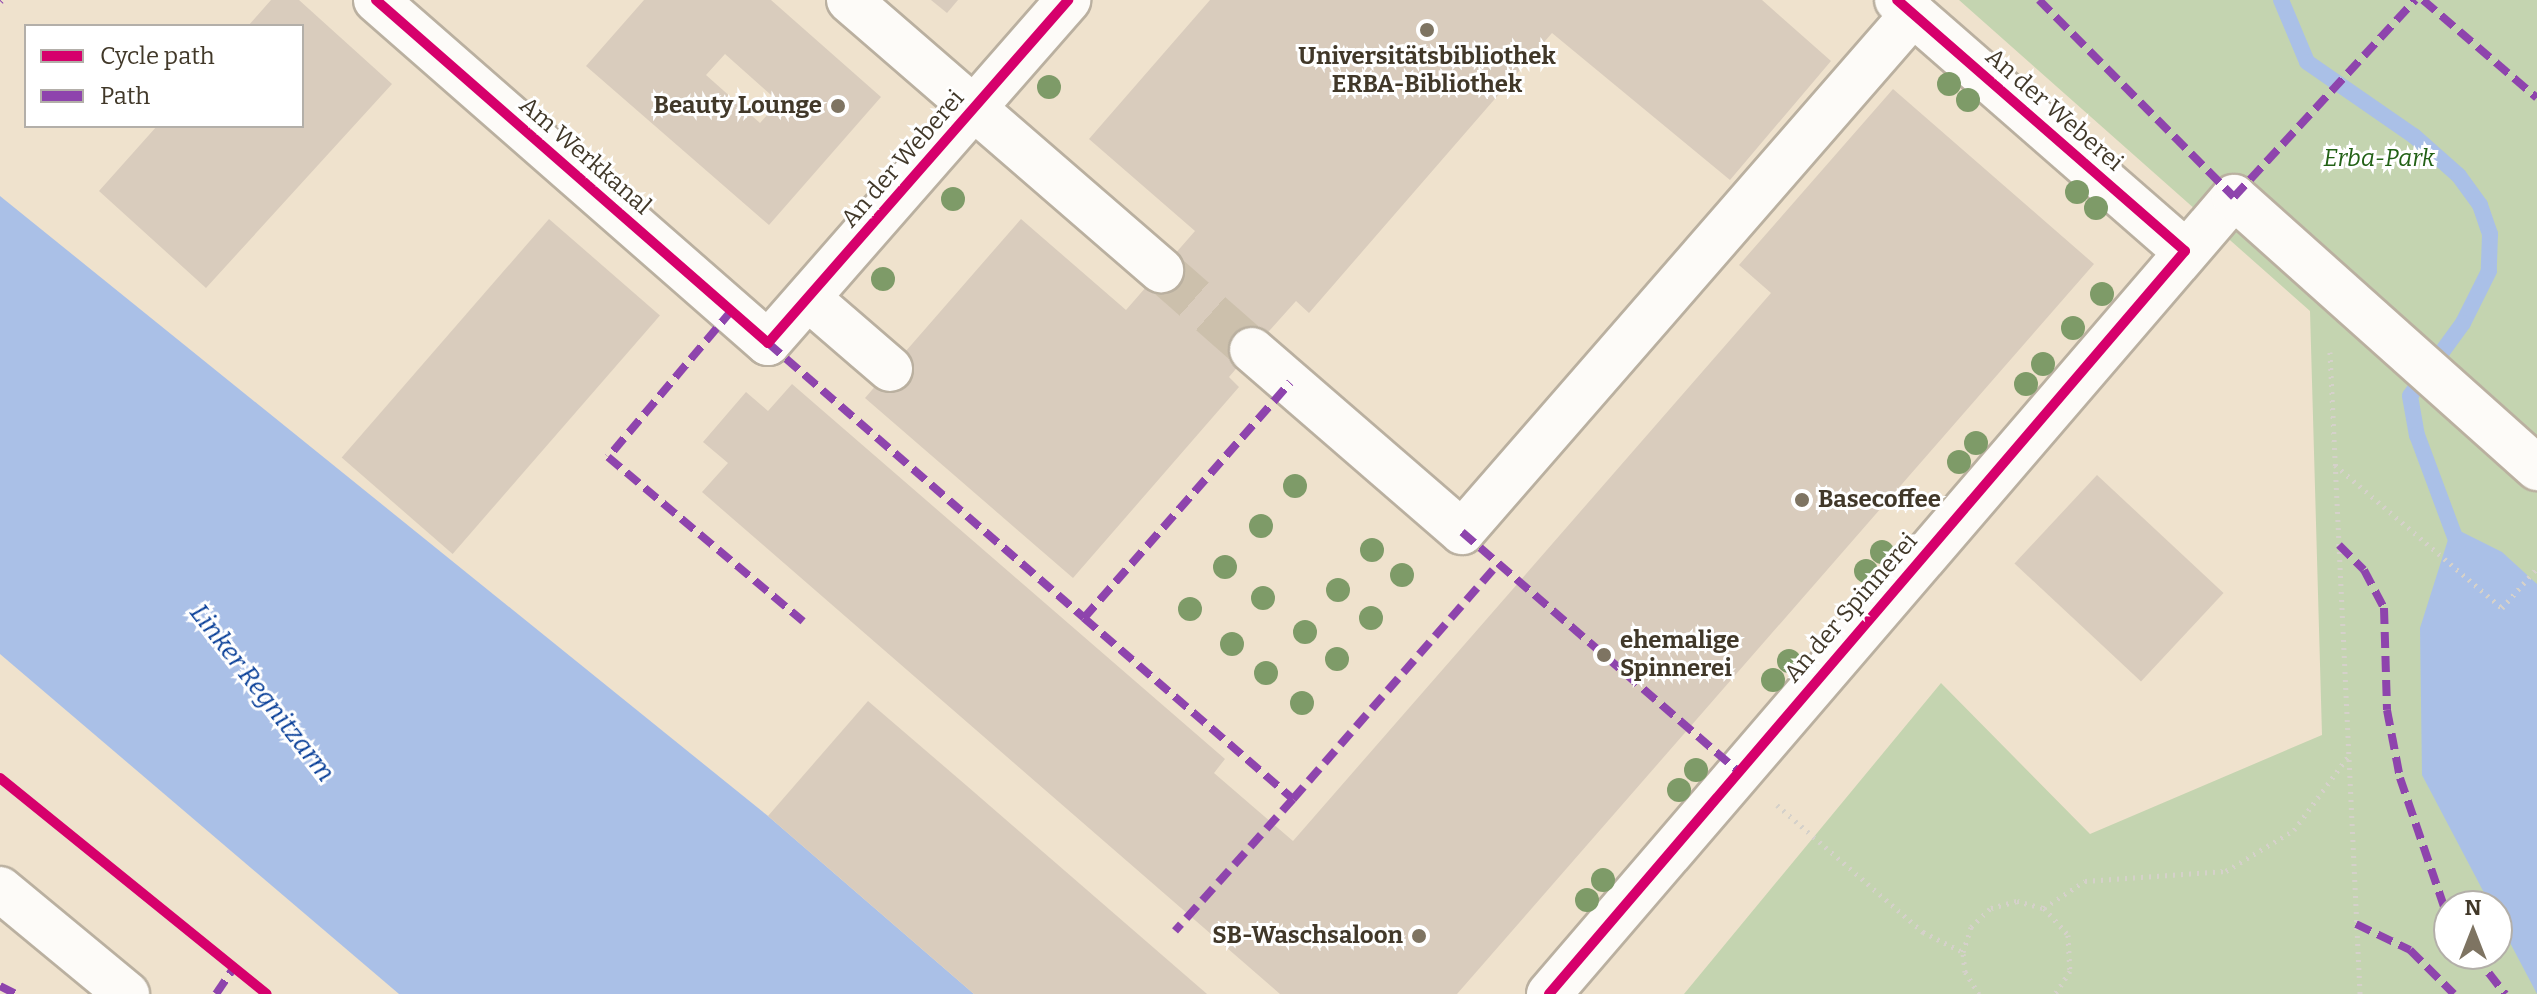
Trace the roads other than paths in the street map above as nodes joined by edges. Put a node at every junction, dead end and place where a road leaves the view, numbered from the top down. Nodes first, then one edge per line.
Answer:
1 (376, 0) edge
2 (849, 0) edge
3 (1068, 0) edge
4 (1905, 7) edge
5 (973, 108) junction
6 (2185, 251) junction
7 (1161, 270) tunnel mouth
8 (809, 299) junction
9 (768, 343) joint
10 (1252, 350) tunnel mouth
11 (890, 369) dead end
12 (2537, 468) edge
13 (0, 889) edge
14 (1565, 989) edge
15 (127, 994) edge

1 - 9 street, Am Werkkanal
2 - 5 street
3 - 5 street, An der Weberei
4 - 6 street, An der Weberei
4 - 10 street
5 - 7 street
5 - 8 street, An der Weberei
6 - 12 street, An der Spinnerei
6 - 14 street, An der Spinnerei
8 - 9 street, An der Weberei
8 - 11 street
13 - 15 street

